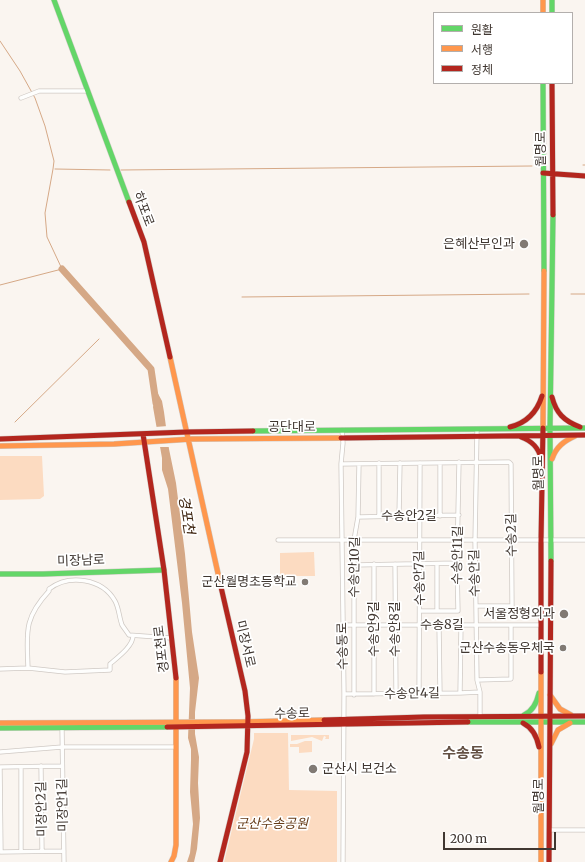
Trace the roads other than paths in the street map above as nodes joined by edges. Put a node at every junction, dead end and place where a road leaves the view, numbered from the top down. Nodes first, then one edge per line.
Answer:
1 (54, 0) edge
2 (543, 0) edge
3 (552, 0) edge
4 (543, 12) edge
5 (552, 12) edge
6 (543, 84) edge
7 (552, 84) edge
8 (87, 91) junction
9 (21, 98) dead end
10 (543, 173) junction
11 (552, 173) junction
12 (585, 176) edge
13 (544, 381) junction
14 (550, 381) junction
15 (585, 428) edge
16 (542, 429) junction
17 (550, 429) junction
18 (342, 430) junction
19 (477, 430) junction
20 (497, 430) junction
21 (187, 432) junction
22 (144, 434) junction
23 (543, 435) junction
24 (584, 435) edge
25 (477, 436) junction
26 (509, 436) junction
27 (550, 436) junction
28 (343, 438) junction
29 (0, 439) edge
30 (188, 439) junction
31 (144, 442) junction
32 (0, 446) edge
33 (440, 462) junction
34 (459, 462) junction
35 (477, 462) junction
36 (379, 463) junction
37 (420, 463) junction
38 (341, 464) junction
39 (359, 464) junction
40 (400, 464) junction
41 (550, 466) junction
42 (542, 467) junction
43 (458, 515) junction
44 (379, 516) junction
45 (399, 516) junction
46 (420, 516) junction
47 (440, 516) junction
48 (358, 517) junction
49 (278, 540) dead end
50 (341, 540) junction
51 (354, 540) junction
52 (420, 540) junction
53 (457, 540) junction
54 (585, 540) edge
55 (475, 541) junction
56 (512, 541) junction
57 (541, 541) junction
58 (551, 541) junction
59 (457, 563) junction
60 (374, 564) junction
61 (395, 564) junction
62 (419, 564) junction
63 (437, 564) junction
64 (355, 565) junction
65 (164, 570) junction
66 (0, 574) edge
67 (476, 606) junction
68 (421, 611) junction
69 (437, 611) junction
70 (343, 625) junction
71 (354, 625) junction
72 (374, 625) junction
73 (395, 625) junction
74 (420, 625) junction
75 (440, 625) junction
76 (477, 625) junction
77 (511, 625) junction
78 (541, 625) junction
79 (461, 626) junction
80 (133, 636) junction
81 (171, 638) junction
82 (28, 668) junction
83 (0, 669) edge
84 (477, 680) junction
85 (541, 684) junction
86 (480, 692) junction
87 (440, 693) junction
88 (460, 693) junction
89 (344, 694) junction
90 (374, 694) junction
91 (396, 694) junction
92 (419, 694) junction
93 (354, 695) junction
94 (550, 695) junction
95 (480, 716) junction
96 (585, 716) edge
97 (517, 719) junction
98 (541, 719) junction
99 (550, 719) junction
100 (573, 719) junction
101 (344, 722) junction
102 (585, 722) edge
103 (0, 723) edge
104 (248, 724) junction
105 (178, 725) junction
106 (0, 728) edge
107 (62, 728) junction
108 (62, 747) junction
109 (176, 747) junction
110 (550, 749) junction
111 (0, 752) edge
112 (541, 753) junction
113 (41, 766) junction
114 (62, 766) junction
115 (21, 767) junction
116 (550, 830) junction
117 (585, 830) edge
118 (42, 851) junction
119 (64, 851) junction
120 (21, 852) junction
121 (64, 862) edge
122 (170, 862) edge
123 (220, 862) edge
124 (343, 862) edge
125 (540, 862) edge
126 (549, 862) edge

1 - 8 street, 하포로
2 - 4 street
3 - 5 street
6 - 10 street, 월명로
7 - 11 street, 월명로
8 - 9 street
8 - 21 street, 하포로
10 - 11 street
10 - 13 street, 월명로
11 - 12 street
11 - 14 street, 월명로
13 - 16 street, 월명로
13 - 20 street
14 - 15 street
14 - 17 street, 월명로
15 - 17 street, 공단대로
16 - 17 street, 공단대로
16 - 20 street, 공단대로
16 - 23 street, 월명로
17 - 27 street, 월명로
18 - 19 street, 공단대로
18 - 21 street, 공단대로
18 - 28 street, 수송동로
19 - 20 street, 공단대로
19 - 25 street, 수송안길
21 - 22 street, 공단대로
21 - 30 street, 미장서로
22 - 29 street, 공단대로
22 - 31 street, 경포천로
23 - 26 street, 공단대로
23 - 27 street, 공단대로
23 - 42 street, 월명로
24 - 27 street, 공단대로
24 - 41 street
25 - 26 street, 공단대로
25 - 28 street, 공단대로
25 - 35 street, 수송안길
26 - 42 street
27 - 41 street, 월명로
28 - 30 street, 공단대로
28 - 38 street, 수송동로
30 - 31 street, 공단대로
30 - 104 street, 미장서로
31 - 32 street, 공단대로
31 - 65 street, 경포천로
33 - 34 street
33 - 37 street
33 - 47 street
34 - 35 street
34 - 43 street, 수송안11길
35 - 55 street, 수송안길
35 - 56 street, 수송2길
36 - 39 street
36 - 40 street
36 - 44 street
37 - 40 street
37 - 46 street, 수송안7길
38 - 39 street
38 - 50 street, 수송동로
39 - 48 street, 수송안10길
40 - 45 street
41 - 58 street, 월명로
42 - 57 street, 월명로
43 - 47 street, 수송안2길
43 - 53 street, 수송안11길
44 - 45 street, 수송안2길
44 - 48 street, 수송안2길
45 - 46 street, 수송안2길
46 - 47 street, 수송안2길
46 - 52 street, 수송안7길
48 - 51 street, 수송안10길
49 - 50 street
50 - 51 street
50 - 70 street, 수송동로
51 - 52 street
51 - 64 street, 수송안10길
52 - 53 street
52 - 62 street, 수송안7길
53 - 55 street
53 - 59 street, 수송안11길
54 - 58 street
55 - 56 street
55 - 67 street, 수송안길
56 - 57 street
56 - 67 street, 수송2길
57 - 58 street
57 - 78 street, 월명로
58 - 94 street, 월명로
59 - 63 street
59 - 69 street, 수송안11길
60 - 61 street
60 - 64 street
60 - 72 street, 수송안9길
61 - 62 street
61 - 73 street, 수송안8길
62 - 63 street
62 - 68 street, 수송안7길
63 - 69 street
64 - 71 street, 수송안10길
65 - 66 street, 미장남로
65 - 81 street, 경포천로
67 - 76 street, 수송안길
68 - 69 street, 수송안11길
68 - 74 street, 수송안7길
70 - 71 street, 수송8길
70 - 89 street, 수송동로
71 - 72 street, 수송8길
71 - 93 street, 수송안10길
72 - 73 street, 수송8길
72 - 90 street, 수송안9길
73 - 74 street, 수송8길
73 - 91 street, 수송안8길
74 - 75 street, 수송8길
74 - 92 street, 수송안7길
75 - 79 street, 수송8길
75 - 87 street
76 - 77 street, 수송8길
76 - 79 street, 수송8길
76 - 84 street, 수송안길
77 - 78 street, 수송8길
77 - 84 street
78 - 85 street, 월명로
79 - 88 street
80 - 81 street
80 - 82 street
80 - 82 street
81 - 105 street, 경포천로
82 - 83 street
84 - 86 street, 수송안길
85 - 97 street
85 - 98 street, 월명로
86 - 88 street, 수송안4길
86 - 95 street, 수송안길
87 - 88 street, 수송안4길
87 - 92 street, 수송안4길
89 - 93 street, 수송안4길
89 - 101 street, 수송동로
90 - 91 street, 수송안4길
90 - 93 street, 수송안4길
91 - 92 street, 수송안4길
94 - 99 street, 월명로
94 - 100 street
95 - 97 street, 수송로
95 - 101 street, 수송로
96 - 100 street, 수송로
97 - 98 street, 수송로
97 - 101 street, 수송로
97 - 112 street
98 - 99 street, 수송로
98 - 112 street, 월명로
99 - 100 street, 수송로
99 - 110 street, 월명로
100 - 102 street, 수송로
100 - 110 street
101 - 104 street, 수송로
101 - 124 street, 수송동로
103 - 105 street, 수송로
104 - 105 street, 수송로
104 - 123 street, 미장서로
105 - 107 street, 수송로
105 - 109 street, 경포천로
106 - 107 street, 수송로
107 - 108 street, 미장안1길
108 - 109 street
108 - 111 street
108 - 114 street, 미장안1길
109 - 122 street, 경포천로
110 - 116 street, 월명로
112 - 125 street, 월명로
113 - 114 street, 미장안2길
113 - 115 street, 미장안2길
113 - 118 street, 미장안2길
114 - 119 street, 미장안1길
115 - 120 street, 미장안2길
115 - 120 street, 미장안2길
116 - 117 street
116 - 126 street, 월명로
118 - 119 street, 미장안2길
118 - 120 street, 미장안2길
119 - 121 street, 미장안1길

